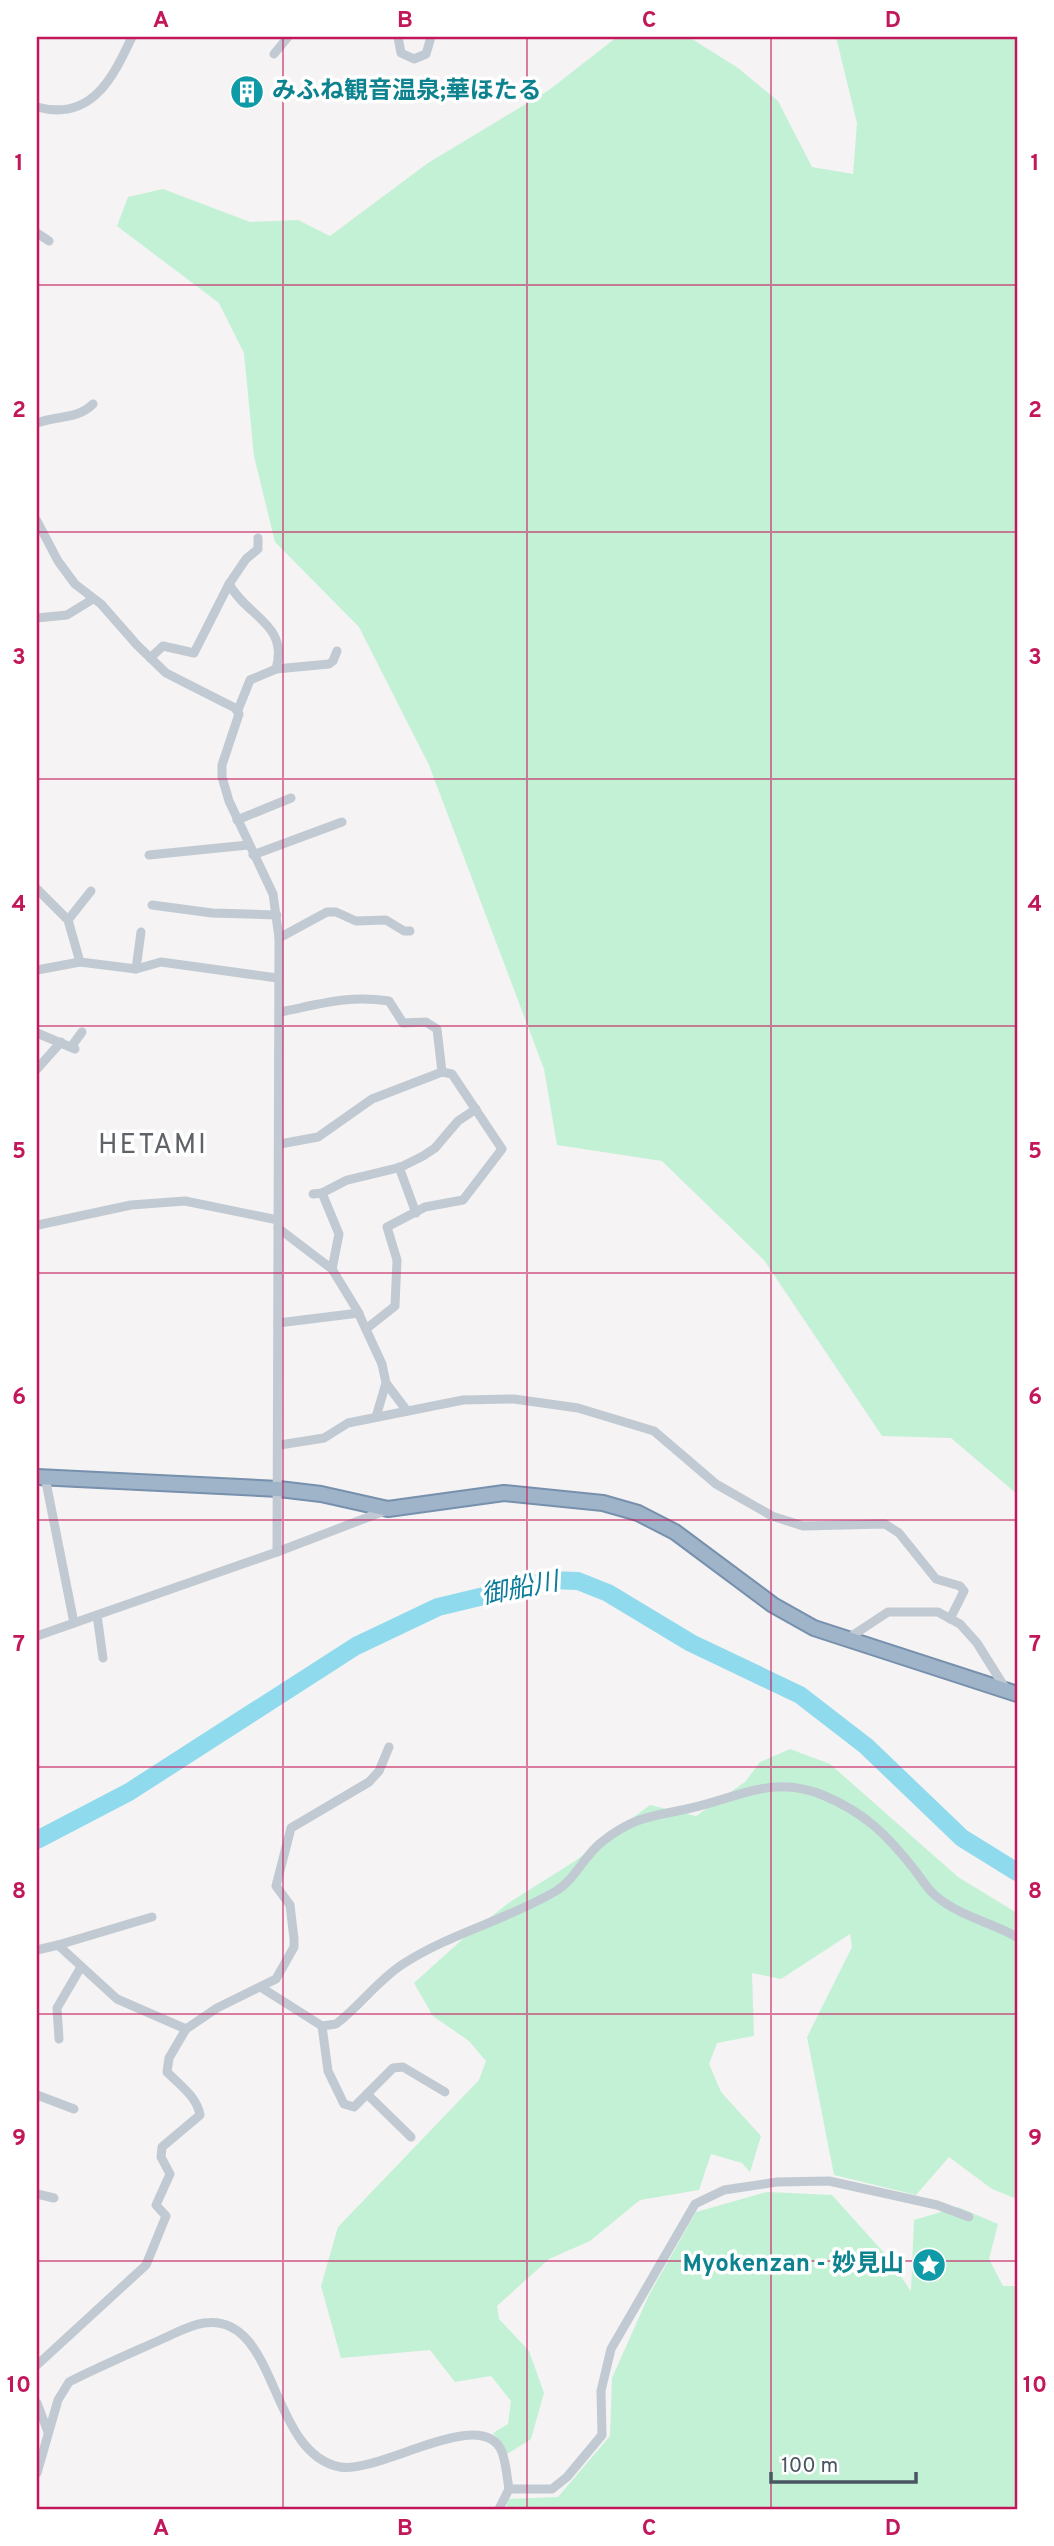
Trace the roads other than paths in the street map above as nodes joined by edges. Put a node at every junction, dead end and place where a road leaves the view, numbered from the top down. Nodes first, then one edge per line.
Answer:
1 (132, 37) edge
2 (288, 37) edge
3 (398, 37) edge
4 (431, 37) edge
5 (274, 54) dead end
6 (37, 107) edge
7 (37, 233) edge
8 (48, 241) dead end
9 (93, 404) dead end
10 (37, 423) edge
11 (37, 521) edge
12 (258, 538) dead end
13 (229, 584) junction
14 (93, 598) junction
15 (37, 618) edge
16 (337, 651) dead end
17 (150, 658) junction
18 (276, 670) junction
19 (237, 710) junction
20 (292, 798) dead end
21 (237, 820) junction
22 (342, 822) dead end
23 (248, 845) junction
24 (149, 855) dead end
25 (253, 855) junction
26 (37, 889) edge
27 (91, 891) dead end
28 (152, 905) dead end
29 (277, 915) junction
30 (68, 920) junction
31 (410, 931) dead end
32 (141, 932) dead end
33 (279, 939) junction
34 (80, 962) junction
35 (136, 969) junction
36 (37, 970) edge
37 (277, 978) junction
38 (280, 1012) junction
39 (82, 1032) dead end
40 (37, 1033) edge
41 (61, 1042) junction
42 (37, 1069) edge
43 (442, 1072) junction
44 (476, 1109) junction
45 (280, 1144) junction
46 (399, 1167) junction
47 (416, 1213) junction
48 (278, 1224) junction
49 (37, 1225) edge
50 (332, 1269) junction
51 (359, 1313) junction
52 (278, 1323) junction
53 (366, 1329) junction
54 (386, 1383) junction
55 (407, 1411) junction
56 (376, 1418) junction
57 (280, 1445) junction
58 (41, 1477) edge
59 (279, 1489) junction
60 (388, 1509) junction
61 (277, 1552) junction
62 (97, 1615) junction
63 (950, 1619) junction
64 (74, 1623) junction
65 (37, 1636) edge
66 (847, 1639) junction
67 (103, 1658) dead end
68 (1012, 1692) edge
69 (389, 1747) dead end
70 (152, 1917) dead end
71 (1017, 1937) edge
72 (58, 1945) junction
73 (37, 1950) edge
74 (81, 1967) junction
75 (262, 1988) junction
76 (321, 2025) junction
77 (186, 2029) junction
78 (59, 2039) dead end
79 (445, 2092) dead end
80 (367, 2094) junction
81 (37, 2095) edge
82 (74, 2109) dead end
83 (411, 2137) dead end
84 (37, 2194) edge
85 (54, 2198) dead end
86 (969, 2217) dead end
87 (37, 2365) edge
88 (37, 2403) edge
89 (48, 2432) junction
90 (37, 2473) edge
91 (509, 2489) junction
92 (499, 2509) edge

1 - 6 street
2 - 5 street
3 - 4 street
7 - 8 street
9 - 10 street
11 - 14 street
12 - 13 street
13 - 17 street
13 - 18 street
14 - 15 street
14 - 17 street
16 - 18 street
17 - 19 street
18 - 19 street
19 - 21 street
20 - 21 street
21 - 23 street
22 - 25 street
23 - 24 street
23 - 25 street
25 - 29 street
26 - 30 street
27 - 30 street
28 - 29 street
29 - 33 street
30 - 34 street
31 - 33 street
32 - 35 street
33 - 37 street
34 - 35 street
34 - 36 street
35 - 37 street
37 - 38 street
38 - 43 street
38 - 45 street
39 - 41 street
40 - 41 street
41 - 42 street
43 - 44 street
43 - 45 street
44 - 46 street
44 - 47 street
45 - 48 street
46 - 47 street
46 - 50 street
47 - 53 street
48 - 49 street
48 - 50 street
48 - 52 street
50 - 51 street
51 - 52 street
51 - 53 street
52 - 57 street
53 - 54 street
54 - 55 street
54 - 56 street
55 - 56 street
55 - 63 street
56 - 57 street
57 - 59 street
58 - 59 highway
58 - 64 street
59 - 60 highway
59 - 61 street
60 - 61 street
60 - 66 highway
61 - 62 street
62 - 64 street
62 - 67 street
63 - 66 street
63 - 68 street
64 - 65 street
66 - 68 highway
69 - 75 street
70 - 72 street
71 - 76 street
72 - 73 street
72 - 74 street
74 - 77 street
74 - 78 street
75 - 76 street
75 - 77 street
76 - 80 street
77 - 87 street
79 - 80 street
80 - 83 street
81 - 82 street
84 - 85 street
86 - 91 street
88 - 89 street
89 - 90 street
89 - 91 street
91 - 92 street

